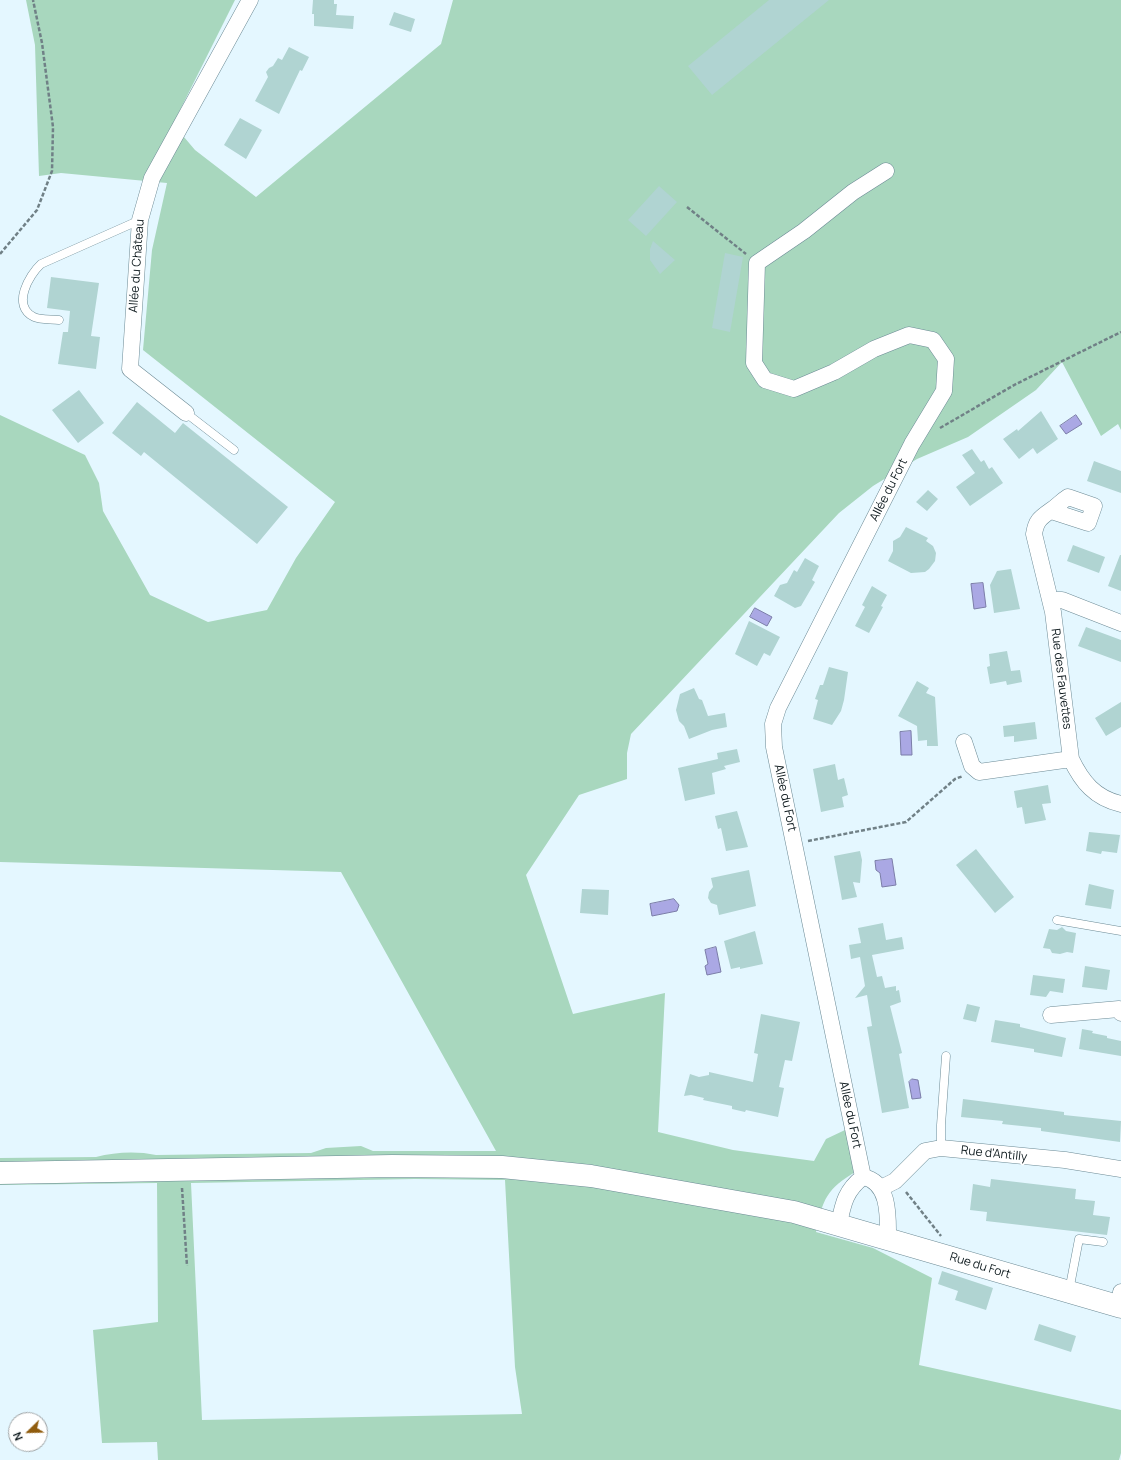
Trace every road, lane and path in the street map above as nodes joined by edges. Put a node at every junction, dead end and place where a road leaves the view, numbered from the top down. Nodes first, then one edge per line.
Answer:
1 (33, 0) edge
2 (250, 0) edge
3 (886, 171) dead end
4 (687, 206) dead end
5 (140, 220) junction
6 (0, 254) edge
7 (757, 263) junction
8 (59, 320) dead end
9 (1121, 332) edge
10 (186, 413) joint
11 (938, 429) dead end
12 (234, 450) dead end
13 (1051, 511) dead end
14 (1051, 600) junction
15 (1121, 623) edge
16 (964, 742) dead end
17 (1071, 759) junction
18 (979, 772) junction
19 (1121, 804) edge
20 (794, 844) junction
21 (1057, 920) dead end
22 (1121, 931) edge
23 (1120, 1007) edge
24 (1051, 1015) dead end
25 (946, 1056) dead end
26 (941, 1148) junction
27 (180, 1169) junction
28 (1121, 1169) edge
29 (0, 1173) edge
30 (863, 1178) junction
31 (888, 1185) junction
32 (839, 1224) junction
33 (888, 1238) junction
34 (1104, 1242) dead end
35 (949, 1256) junction
36 (187, 1266) dead end
37 (1069, 1292) junction
38 (1120, 1302) edge

1 - 6 path
2 - 5 street, Allée du Château
3 - 7 street
4 - 7 path
5 - 8 lane
5 - 10 street, Allée du Château
7 - 20 street, Allée du Fort
9 - 11 path
10 - 12 lane
13 - 14 street, Rue des Fauvettes
14 - 15 street
14 - 17 street, Rue des Fauvettes
16 - 18 street
17 - 18 street
17 - 19 street, Rue des Fauvettes
18 - 20 path
20 - 30 street, Allée du Fort
21 - 22 lane
23 - 24 street
25 - 26 lane
26 - 28 street, Rue d'Antilly
26 - 31 street, Rue d'Antilly
27 - 29 main road, Rue du Fort
27 - 32 main road, Rue du Fort
27 - 36 path
30 - 31 street
30 - 32 street
31 - 33 street
31 - 35 path
32 - 33 main road, Rue du Fort
33 - 35 main road, Rue du Fort
34 - 37 lane
35 - 37 main road, Rue du Fort
37 - 38 main road, Rue du Fort

